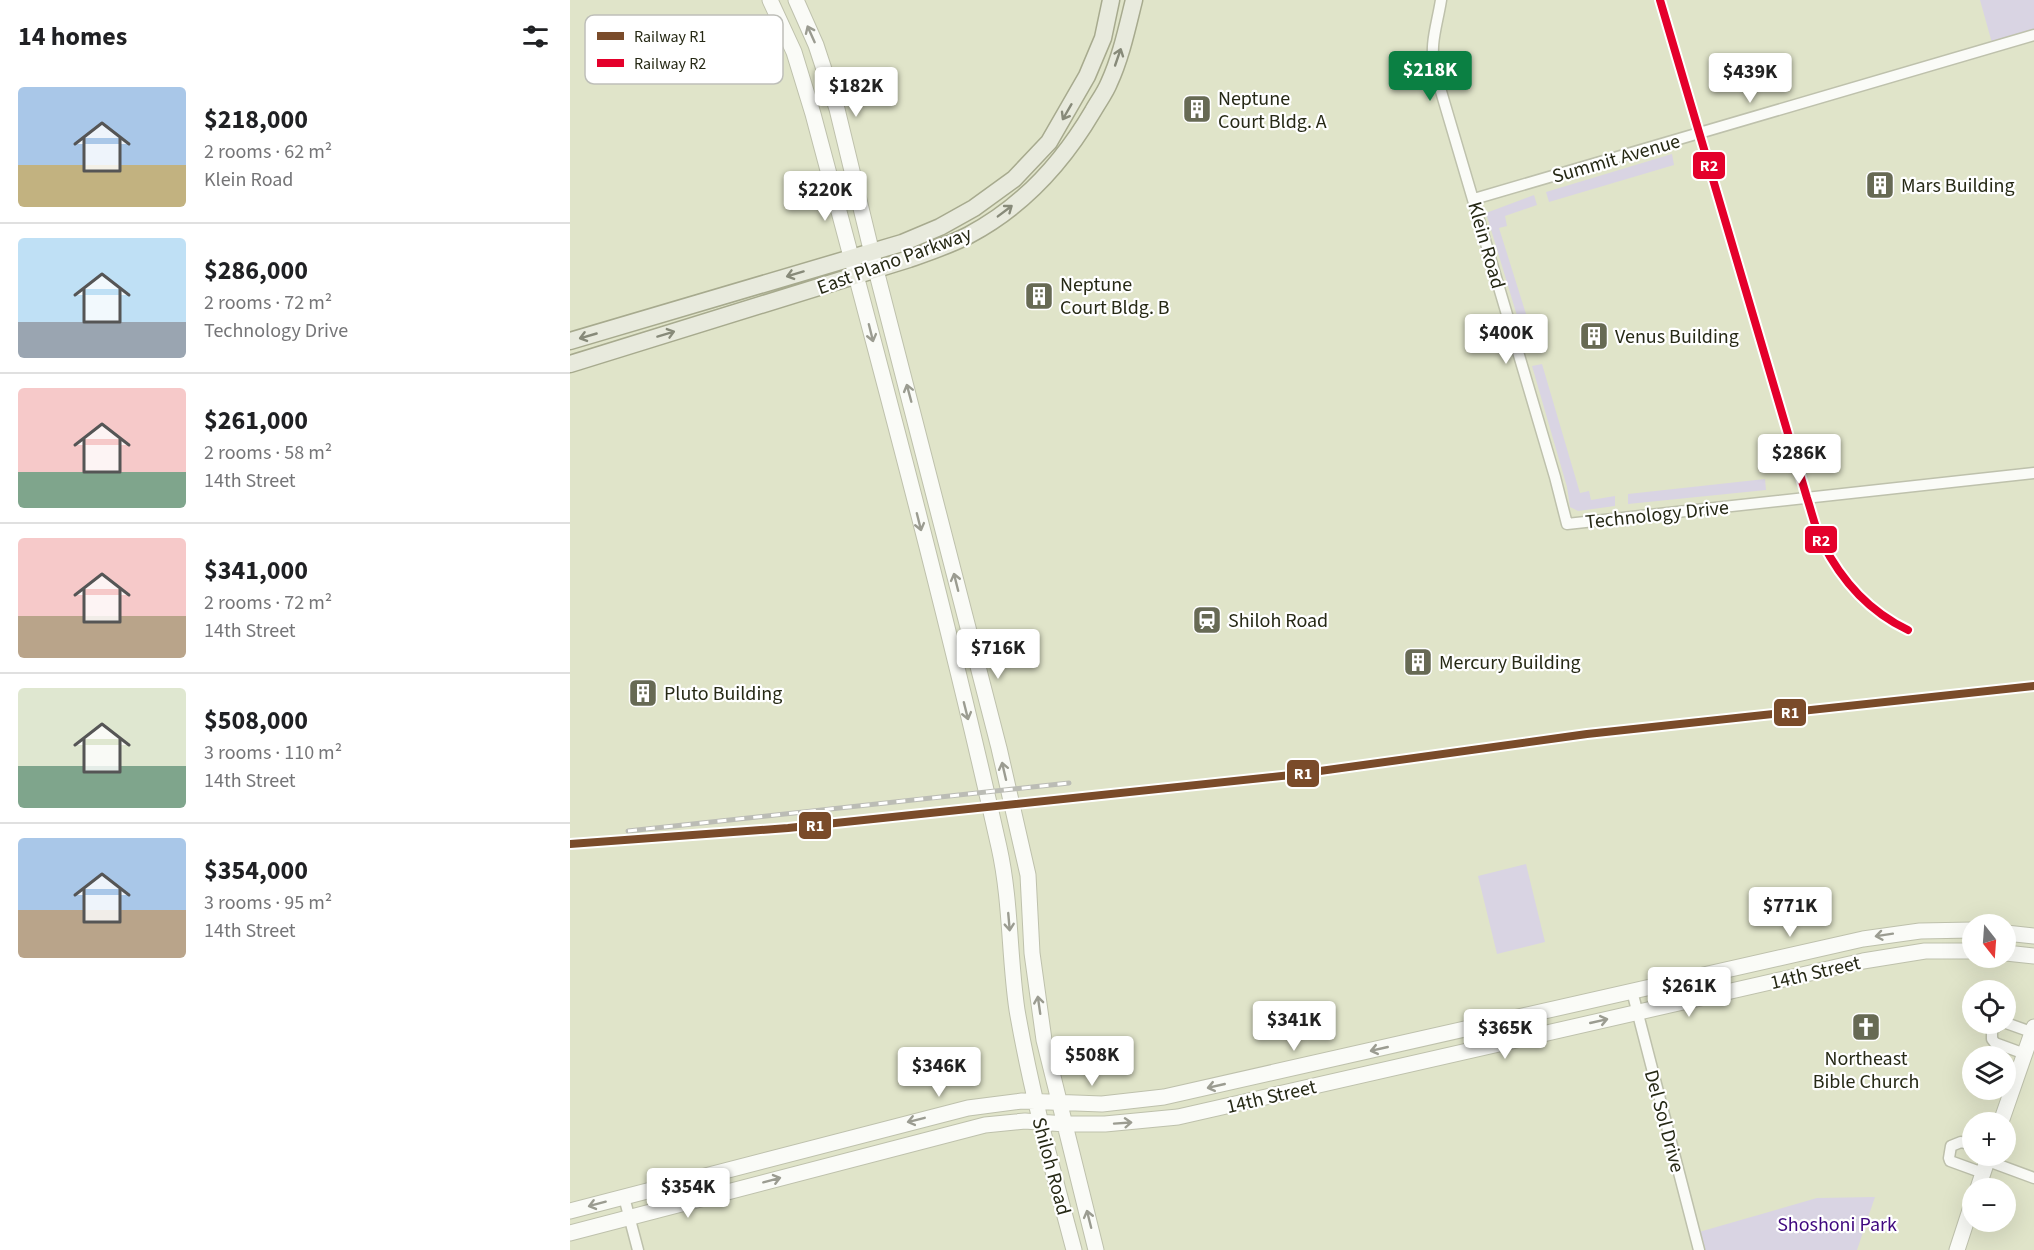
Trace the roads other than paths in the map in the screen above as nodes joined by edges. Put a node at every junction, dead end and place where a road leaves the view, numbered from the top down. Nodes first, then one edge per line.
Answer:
1 (770, 0) edge
2 (796, 0) edge
3 (1111, 0) edge
4 (1134, 0) edge
5 (1441, 0) edge
6 (777, 15) edge
7 (783, 28) edge
8 (2034, 35) edge
9 (1049, 142) junction
10 (1064, 155) junction
11 (1474, 199) junction
12 (872, 252) junction
13 (851, 258) junction
14 (876, 270) junction
15 (856, 276) junction
16 (632, 323) junction
17 (570, 341) edge
18 (638, 343) junction
19 (570, 364) edge
20 (924, 453) junction
21 (903, 458) junction
22 (2034, 473) edge
23 (1567, 524) joint
24 (1030, 894) junction
25 (1007, 896) junction
26 (1942, 930) junction
27 (1962, 930) edge
28 (2016, 934) edge
29 (2034, 936) edge
30 (1943, 950) junction
31 (1962, 951) edge
32 (2016, 953) edge
33 (2034, 956) edge
34 (1774, 958) junction
35 (1779, 981) junction
36 (1632, 991) junction
37 (1637, 1013) junction
38 (2016, 1026) edge
39 (2033, 1031) edge
40 (1992, 1034) edge
41 (1436, 1036) junction
42 (2025, 1054) junction
43 (1442, 1058) junction
44 (1273, 1073) junction
45 (1278, 1094) junction
46 (1036, 1101) junction
47 (1059, 1103) junction
48 (2005, 1112) edge
49 (1041, 1122) junction
50 (1065, 1124) junction
51 (1962, 1142) edge
52 (800, 1150) junction
53 (1962, 1162) edge
54 (1996, 1166) edge
55 (805, 1171) junction
56 (2034, 1178) edge
57 (624, 1197) junction
58 (570, 1211) edge
59 (630, 1218) junction
60 (1962, 1232) edge
61 (570, 1233) edge
62 (638, 1250) edge
63 (1074, 1250) edge
64 (1096, 1250) edge
65 (1699, 1250) edge
66 (1956, 1250) edge

1 - 6 main road, Shiloh Road
12 -> 2 main road, Shiloh Road
3 -> 9 main road, East Plano Parkway
10 -> 4 main road, East Plano Parkway
5 - 11 street, Klein Road
7 - 13 main road, Shiloh Road
8 - 11 street, Summit Avenue
9 - 10 main road
9 - 12 main road, East Plano Parkway
14 -> 10 main road, East Plano Parkway
11 - 23 street, Klein Road
12 - 13 main road, East Plano Parkway
12 - 14 main road, Shiloh Road
13 - 15 main road, Shiloh Road
13 -> 16 main road, East Plano Parkway
14 - 15 main road, East Plano Parkway
20 -> 14 main road, Shiloh Road
18 -> 15 main road, East Plano Parkway
15 -> 21 main road, Shiloh Road
16 -> 17 main road, East Plano Parkway
16 - 18 main road
18 - 19 main road, East Plano Parkway
20 - 21 main road
24 -> 20 main road, Shiloh Road
21 -> 25 main road, Shiloh Road
22 - 23 street, Technology Drive
24 - 25 main road
47 -> 24 main road, Shiloh Road
25 -> 46 main road, Shiloh Road
26 - 27 main road, 14th Street
26 - 30 main road
26 -> 34 main road, 14th Street
28 - 29 main road
30 - 31 main road, 14th Street
30 - 35 main road, 14th Street
32 - 33 main road
34 - 35 main road
34 - 36 main road, 14th Street
35 - 37 main road, 14th Street
36 - 37 street, Del Sol Drive
36 - 41 main road, 14th Street
43 -> 37 main road, 14th Street
37 - 65 street, Del Sol Drive
38 - 39 street
39 - 42 main road
40 - 42 street
41 - 43 main road
41 -> 44 main road, 14th Street
42 - 48 main road
43 - 45 main road, 14th Street
44 - 45 main road
44 -> 47 main road, 14th Street
50 -> 45 main road, 14th Street
46 - 47 main road, 14th Street
46 - 49 main road, Shiloh Road
46 -> 52 main road, 14th Street
47 - 50 main road, Shiloh Road
49 - 50 main road, 14th Street
49 - 55 main road, 14th Street
49 - 63 main road, Shiloh Road
64 -> 50 main road, Shiloh Road
51 - 53 street
52 - 55 main road
52 - 57 main road, 14th Street
54 - 56 street
59 -> 55 main road, 14th Street
57 -> 58 main road, 14th Street
57 - 59 street
59 - 61 main road, 14th Street
59 - 62 street
60 - 66 main road

